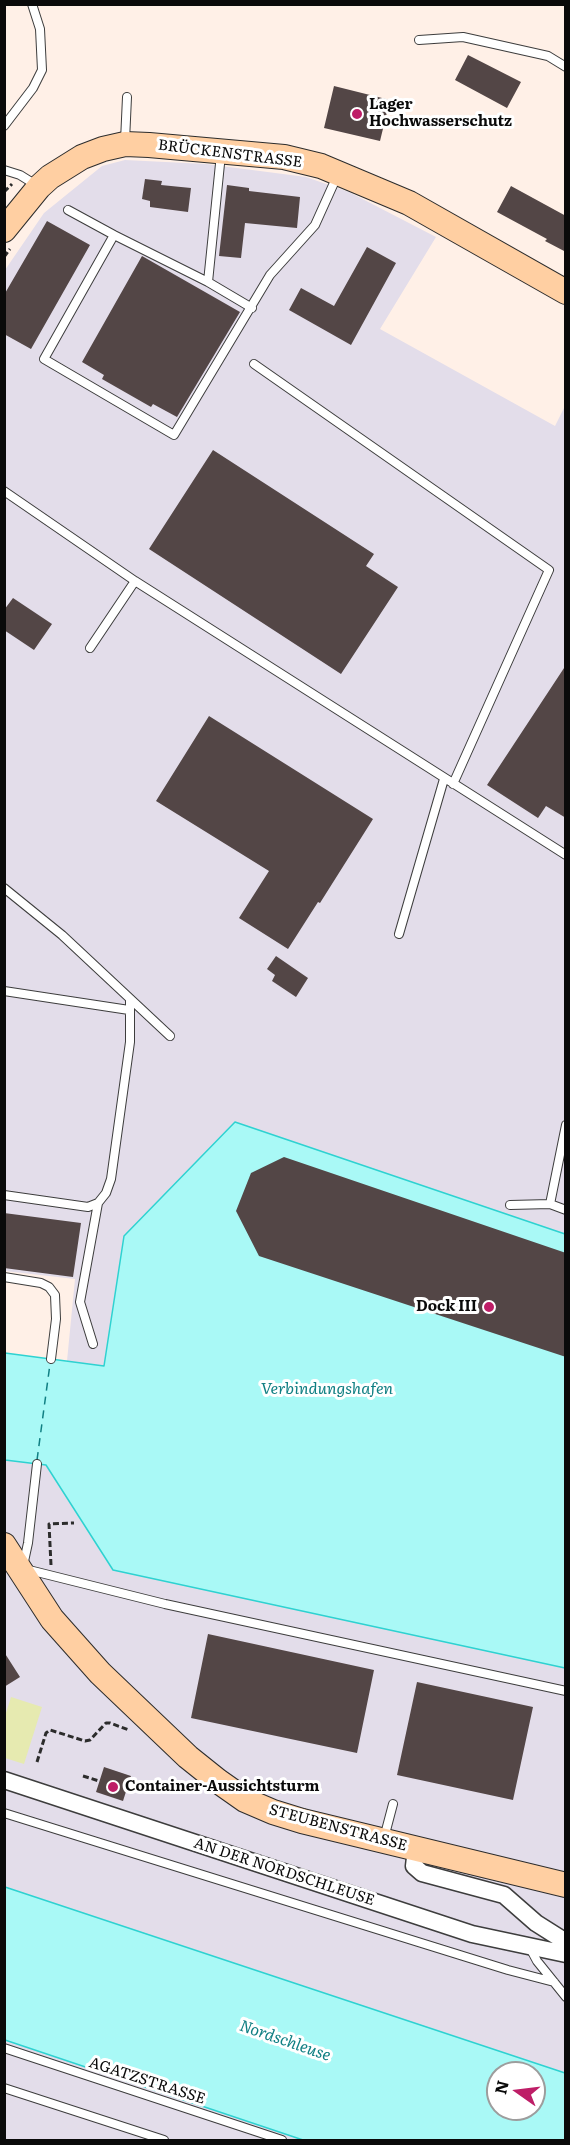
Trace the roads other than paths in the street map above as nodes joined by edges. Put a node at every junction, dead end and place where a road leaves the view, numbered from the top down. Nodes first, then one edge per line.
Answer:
1 (32, 4) edge
2 (419, 40) dead end
3 (566, 67) edge
4 (127, 97) dead end
5 (4, 126) edge
6 (125, 144) junction
7 (221, 152) junction
8 (4, 170) edge
9 (339, 173) junction
10 (39, 187) junction
11 (68, 210) dead end
12 (114, 236) junction
13 (8, 239) edge
14 (208, 282) junction
15 (566, 292) edge
16 (252, 308) junction
17 (254, 364) dead end
18 (4, 491) edge
19 (135, 581) junction
20 (90, 648) dead end
21 (444, 778) junction
22 (453, 784) junction
23 (566, 855) edge
24 (4, 888) edge
25 (399, 934) dead end
26 (4, 991) edge
27 (130, 999) junction
28 (129, 1010) junction
29 (170, 1036) dead end
30 (566, 1125) edge
31 (4, 1195) edge
32 (98, 1203) junction
33 (550, 1204) junction
34 (510, 1205) dead end
35 (566, 1210) edge
36 (4, 1277) edge
37 (93, 1344) dead end
38 (51, 1359) dead end
39 (37, 1464) dead end
40 (4, 1545) edge
41 (13, 1571) edge
42 (566, 1691) edge
43 (4, 1780) edge
44 (393, 1804) dead end
45 (4, 1814) edge
46 (383, 1841) junction
47 (416, 1850) junction
48 (566, 1886) edge
49 (566, 1941) edge
50 (529, 1947) junction
51 (566, 1954) edge
52 (554, 1982) junction
53 (566, 1997) edge
54 (4, 2048) edge
55 (4, 2088) edge
56 (164, 2140) edge
57 (282, 2140) edge

1 - 5 lane
2 - 3 lane
4 - 6 lane
6 - 7 street, BRÜCKENSTRASSE
6 - 10 street, BRÜCKENSTRASSE
7 - 9 street, BRÜCKENSTRASSE
7 - 14 lane
8 - 10 lane
9 - 15 street, BRÜCKENSTRASSE
9 - 16 lane
10 - 13 street, BRÜCKENSTRASSE
11 - 12 lane
12 - 14 lane
12 - 16 lane
14 - 16 lane
17 - 22 lane
18 - 19 lane
19 - 20 lane
19 - 21 lane
21 - 22 lane
21 - 25 lane
22 - 23 lane
24 - 27 lane
26 - 28 lane
27 - 28 lane
27 - 29 lane
28 - 32 lane
30 - 33 lane
31 - 32 lane
32 - 37 lane
33 - 34 lane
33 - 35 lane
36 - 38 lane
39 - 41 lane
40 - 41 street, STEUBENSTRASSE
41 - 42 lane
41 - 46 street, STEUBENSTRASSE
43 - 50 street, AN DER NORDSCHLEUSE
44 - 46 lane
45 - 52 lane
46 - 47 street, STEUBENSTRASSE
47 - 48 street, STEUBENSTRASSE
47 - 49 street
50 - 51 street, AN DER NORDSCHLEUSE
50 - 52 lane
52 - 53 lane
54 - 57 lane, AGATZSTRASSE
55 - 56 lane

